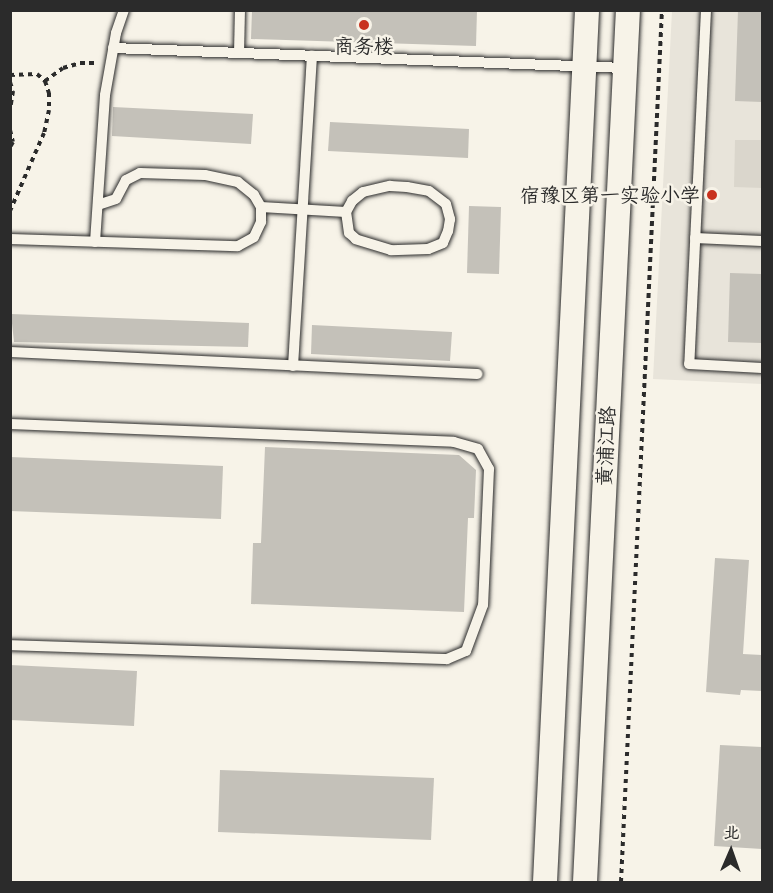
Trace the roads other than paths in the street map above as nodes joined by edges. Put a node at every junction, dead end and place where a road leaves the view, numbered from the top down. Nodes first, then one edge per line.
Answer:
1 (124, 10) edge
2 (240, 10) edge
3 (587, 10) edge
4 (628, 10) edge
5 (706, 10) edge
6 (113, 48) junction
7 (239, 53) junction
8 (312, 56) junction
9 (584, 66) junction
10 (625, 68) junction
11 (98, 205) junction
12 (261, 207) junction
13 (303, 210) junction
14 (346, 212) junction
15 (695, 238) junction
16 (10, 239) edge
17 (762, 241) edge
18 (95, 242) junction
19 (10, 352) edge
20 (293, 366) junction
21 (762, 368) edge
22 (477, 374) dead end
23 (10, 424) edge
24 (10, 645) edge
25 (545, 882) edge
26 (585, 882) edge

1 - 6 lane
2 - 7 lane
3 - 9 street, 黄浦江路
4 - 10 street, 黄浦江路
5 - 15 lane
6 - 7 lane
6 - 11 lane
7 - 8 lane
8 - 9 lane
8 - 13 lane
9 - 10 lane
9 - 25 street, 黄浦江路
10 - 26 street, 黄浦江路
11 - 12 lane
11 - 18 lane
12 - 13 lane
12 - 18 lane
13 - 14 lane
13 - 20 lane
14 - 14 lane
15 - 17 lane
15 - 21 lane
16 - 18 lane
19 - 20 lane
20 - 22 lane
23 - 24 lane

